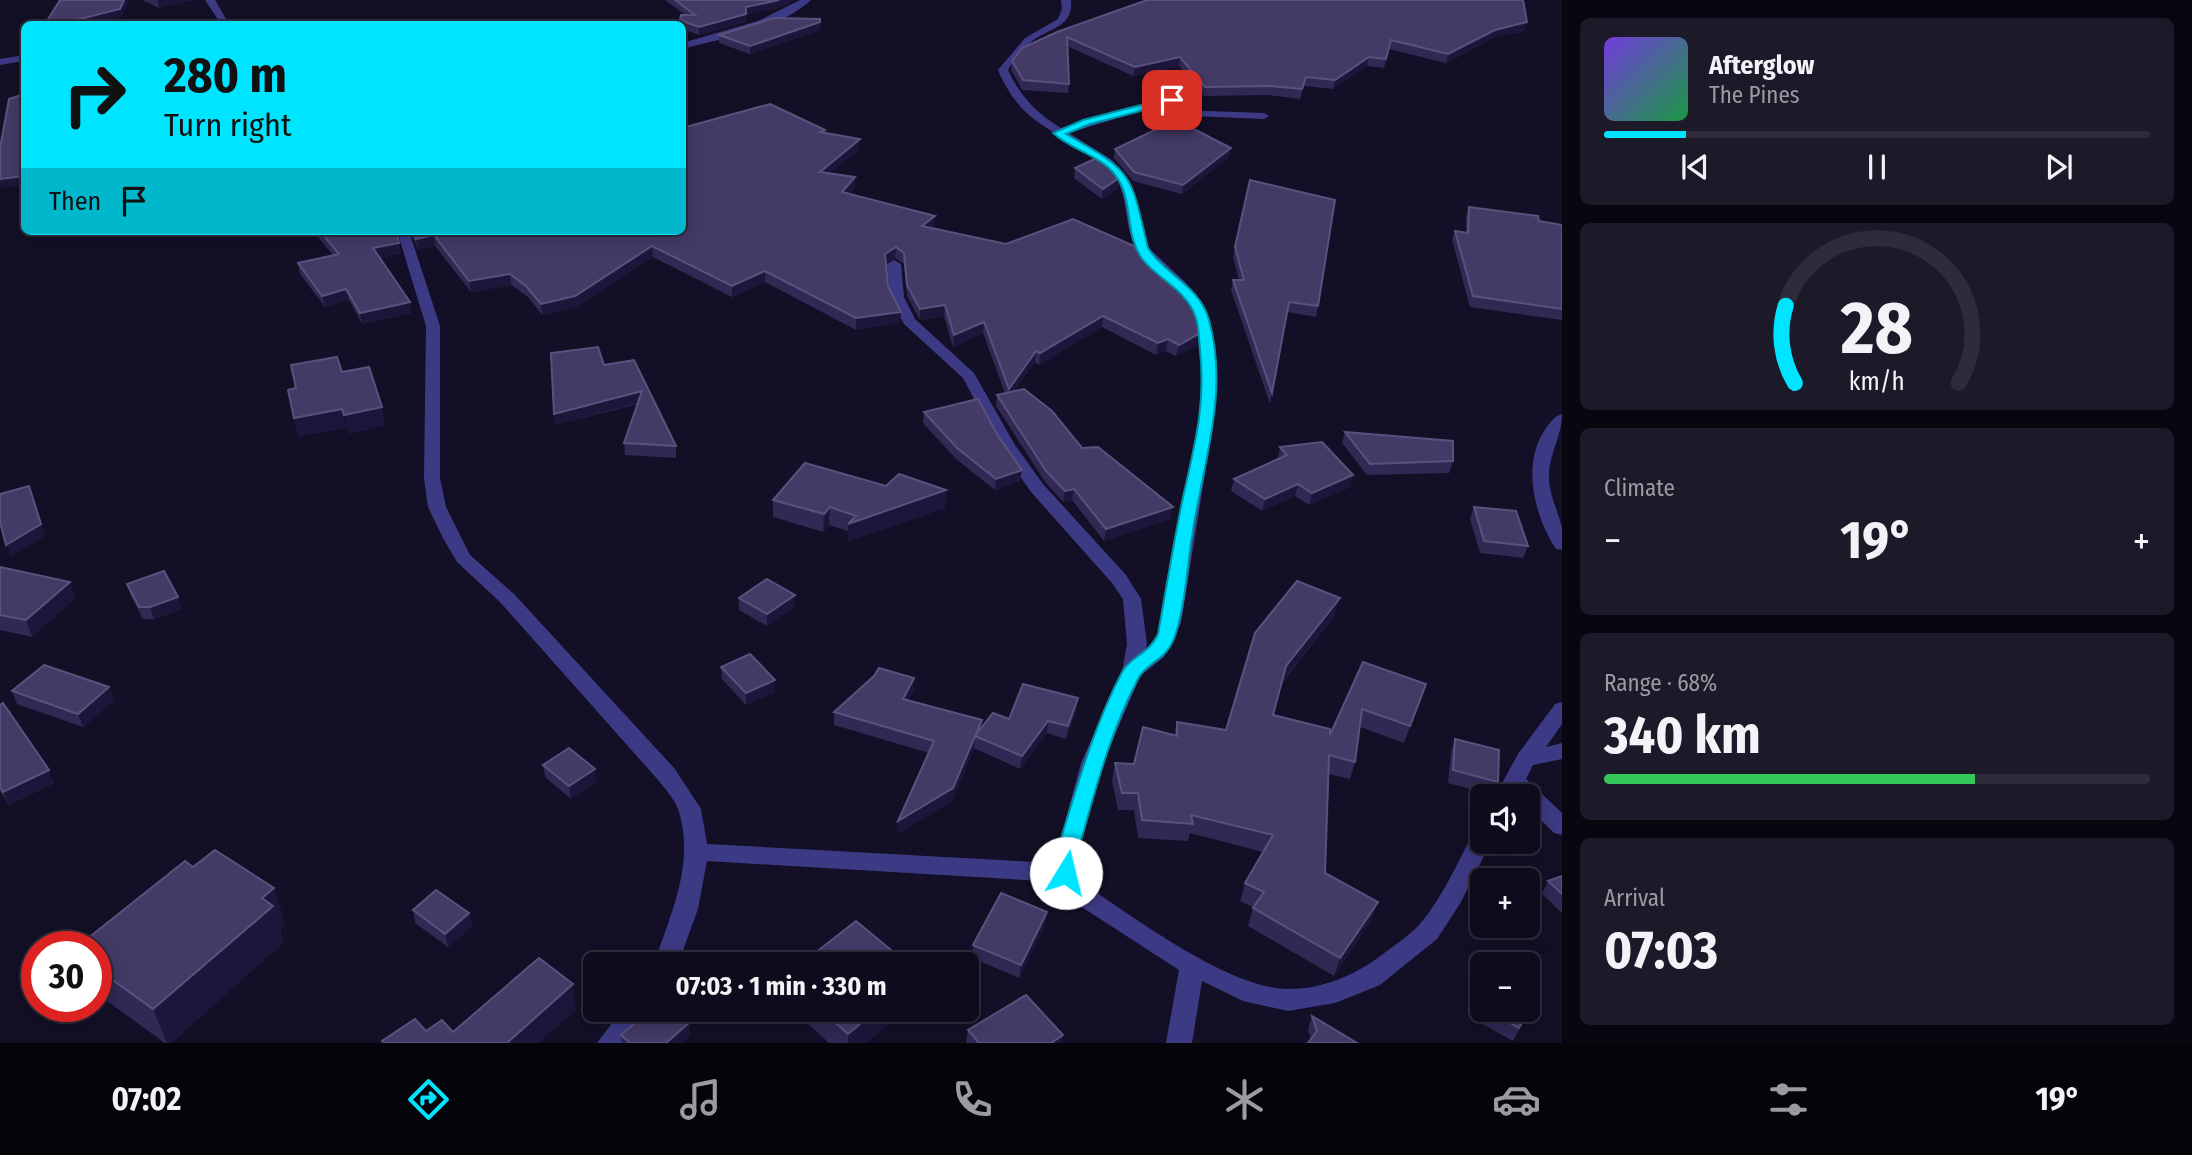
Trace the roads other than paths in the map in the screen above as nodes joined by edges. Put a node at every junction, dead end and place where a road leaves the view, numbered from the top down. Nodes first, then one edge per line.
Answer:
1 (210, 0) edge
2 (806, 0) edge
3 (1066, 0) edge
4 (223, 21) edge
5 (686, 45) edge
6 (21, 58) edge
7 (0, 62) edge
8 (1191, 94) dead end
9 (1136, 111) junction
10 (1265, 116) dead end
11 (1058, 133) junction
12 (404, 235) edge
13 (894, 264) dead end
14 (1562, 419) edge
15 (1562, 545) edge
16 (1132, 671) junction
17 (1562, 709) edge
18 (1562, 751) edge
19 (1527, 759) junction
20 (1512, 784) edge
21 (1540, 810) edge
22 (1562, 827) edge
23 (697, 852) junction
24 (1474, 854) edge
25 (1066, 873) junction
26 (670, 952) edge
27 (1192, 965) junction
28 (627, 1022) edge
29 (610, 1043) edge
30 (1179, 1043) edge

1 - 4 street
2 - 5 street
3 - 11 street
6 - 7 street
8 - 9 street
9 - 10 street
9 - 11 street
11 - 16 street
12 - 23 street
13 - 16 street
14 - 15 street
16 - 25 street
17 - 19 street
18 - 19 street
19 - 20 street
21 - 22 street
23 - 25 street
23 - 26 street
24 - 27 street
25 - 27 street
27 - 30 street
28 - 29 street

